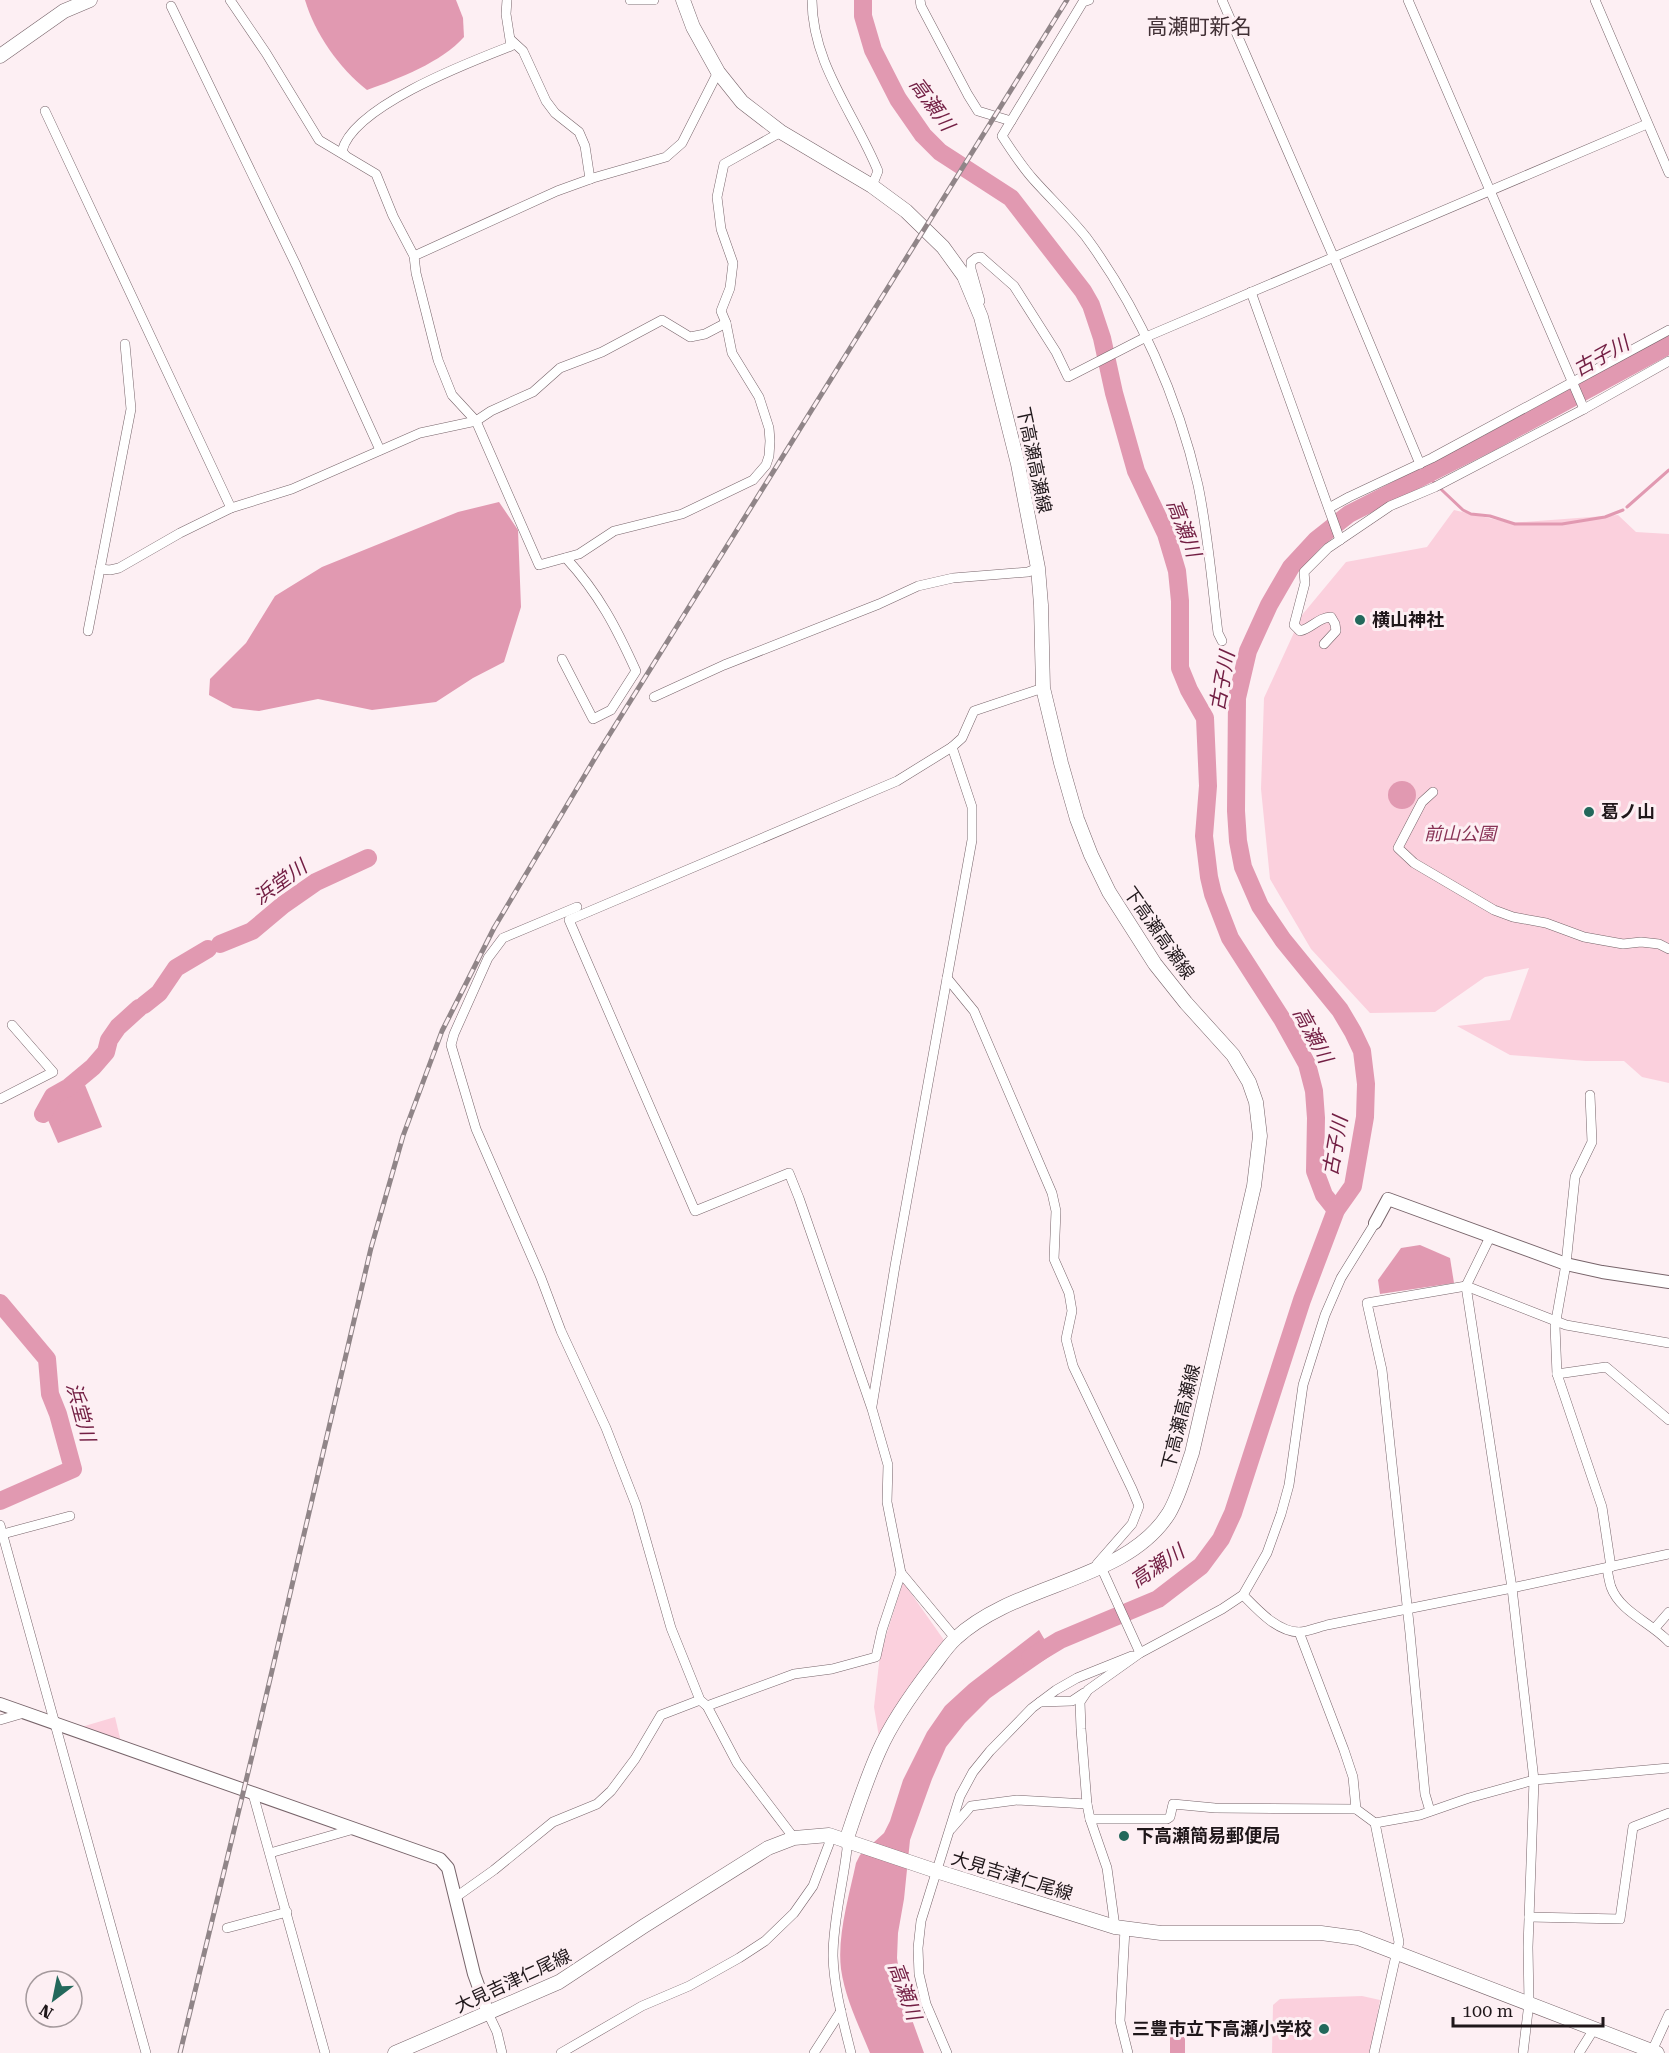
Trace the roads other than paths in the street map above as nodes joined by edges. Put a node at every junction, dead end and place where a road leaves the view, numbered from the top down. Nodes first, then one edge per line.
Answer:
1 (90, 0) edge
2 (230, 0) edge
3 (507, 0) edge
4 (630, 0) edge
5 (654, 0) edge
6 (683, 0) edge
7 (812, 0) edge
8 (920, 0) edge
9 (1089, 0) edge
10 (1222, 0) edge
11 (1408, 0) edge
12 (1595, 0) edge
13 (171, 6) dead end
14 (511, 40) junction
15 (0, 56) edge
16 (718, 72) junction
17 (45, 111) dead end
18 (1011, 121) junction
19 (1647, 124) junction
20 (781, 132) junction
21 (345, 155) junction
22 (1669, 173) edge
23 (590, 179) junction
24 (872, 186) junction
25 (1490, 191) junction
26 (414, 256) junction
27 (1334, 258) junction
28 (1251, 292) junction
29 (981, 317) junction
30 (726, 323) junction
31 (1669, 330) edge
32 (1143, 338) junction
33 (125, 344) dead end
34 (1669, 361) edge
35 (1572, 384) junction
36 (1584, 409) junction
37 (476, 421) junction
38 (381, 450) junction
39 (1420, 464) junction
40 (231, 508) junction
41 (1330, 510) junction
42 (1340, 540) junction
43 (566, 558) junction
44 (1038, 568) junction
45 (100, 569) junction
46 (88, 631) dead end
47 (1222, 640) dead end
48 (1324, 644) dead end
49 (562, 659) dead end
50 (1042, 688) junction
51 (654, 698) dead end
52 (952, 747) junction
53 (1433, 792) dead end
54 (578, 907) dead end
55 (1669, 949) edge
56 (947, 978) junction
57 (12, 1024) dead end
58 (1590, 1095) dead end
59 (0, 1099) edge
60 (1375, 1223) joint
61 (1491, 1235) junction
62 (1566, 1264) junction
63 (1669, 1282) edge
64 (1466, 1286) junction
65 (1556, 1321) junction
66 (1669, 1343) edge
67 (1557, 1374) junction
68 (872, 1409) junction
69 (1669, 1420) edge
70 (70, 1516) dead end
71 (1, 1530) edge
72 (1669, 1554) edge
73 (1101, 1567) junction
74 (1609, 1567) junction
75 (901, 1573) junction
76 (1512, 1588) junction
77 (1243, 1595) junction
78 (1408, 1609) junction
79 (1669, 1612) edge
80 (1655, 1628) junction
81 (1299, 1632) junction
82 (955, 1638) junction
83 (1669, 1642) edge
84 (1140, 1653) junction
85 (1088, 1690) junction
86 (1040, 1702) junction
87 (704, 1703) junction
88 (0, 1704) edge
89 (24, 1713) junction
90 (0, 1720) edge
91 (55, 1725) junction
92 (1669, 1768) edge
93 (1534, 1780) junction
94 (253, 1794) junction
95 (1088, 1804) junction
96 (1356, 1809) junction
97 (1430, 1811) junction
98 (1669, 1813) edge
99 (1090, 1819) junction
100 (1375, 1823) junction
101 (355, 1829) junction
102 (947, 1834) junction
103 (829, 1835) junction
104 (794, 1838) junction
105 (846, 1841) junction
106 (270, 1853) junction
107 (936, 1871) junction
108 (456, 1897) junction
109 (287, 1912) junction
110 (1529, 1917) junction
111 (227, 1928) dead end
112 (1120, 1928) junction
113 (1396, 1951) junction
114 (1529, 2003) junction
115 (840, 2012) junction
116 (488, 2013) junction
117 (1669, 2014) edge
118 (1594, 2029) junction
119 (1654, 2052) edge
120 (146, 2053) edge
121 (325, 2053) edge
122 (395, 2053) edge
123 (502, 2053) edge
124 (561, 2053) edge
125 (814, 2053) edge
126 (850, 2053) edge
127 (946, 2053) edge
128 (1128, 2053) edge
129 (1374, 2053) edge
130 (1523, 2053) edge
131 (1579, 2053) edge

1 - 15 main road
2 - 21 street
3 - 14 street
4 - 5 street
6 - 16 main road, 下高瀬高瀬線
7 - 24 street
8 - 18 street
9 - 18 street
10 - 27 street
11 - 25 street
12 - 19 street
13 - 38 street
14 - 21 street
14 - 23 street
16 - 20 main road, 下高瀬高瀬線
16 - 23 street
17 - 40 street
18 - 32 street
19 - 22 street
19 - 25 street
20 - 24 main road, 下高瀬高瀬線
20 - 30 street
21 - 26 street
23 - 26 street
24 - 29 main road, 下高瀬高瀬線
25 - 27 street
25 - 35 street
26 - 37 street
27 - 28 street
27 - 39 street
28 - 32 street
28 - 41 street
29 - 32 street
29 - 44 main road, 下高瀬高瀬線
30 - 37 street
30 - 43 street
31 - 35 street
32 - 47 street
33 - 45 street
34 - 36 street
35 - 36 street
35 - 39 street
36 - 42 street
37 - 38 street
37 - 43 street
38 - 40 street
39 - 41 street
40 - 45 street
41 - 42 street
42 - 48 street
43 - 49 street
44 - 50 main road, 下高瀬高瀬線
44 - 51 street
45 - 46 street
50 - 52 street
50 - 73 main road, 下高瀬高瀬線
52 - 56 street
52 - 68 street
53 - 55 street
54 - 87 street
56 - 68 street
56 - 73 street
57 - 59 street
58 - 62 street
60 - 61 street
60 - 77 street
61 - 62 street
61 - 64 street
62 - 63 street
62 - 65 street
64 - 65 street
64 - 76 street
64 - 78 street
65 - 66 street
65 - 67 street
67 - 69 street
67 - 74 street
68 - 75 street
70 - 71 street
71 - 91 street
72 - 74 street
73 - 82 main road, 下高瀬高瀬線
73 - 84 street
74 - 76 street
74 - 80 street
75 - 82 street
75 - 87 street
76 - 78 street
76 - 93 street
77 - 81 street
77 - 84 street
78 - 81 street
78 - 97 street
79 - 80 street
80 - 83 street
81 - 96 street
82 - 105 main road, 下高瀬高瀬線
84 - 85 street
84 - 86 street
85 - 86 street
85 - 95 street
86 - 102 street
87 - 104 street
87 - 108 street
88 - 89 street
89 - 90 street
89 - 91 street
91 - 94 street
91 - 120 street
92 - 93 street
93 - 97 street
93 - 110 street
94 - 101 street
94 - 106 street
95 - 99 street
95 - 102 street
96 - 99 street
96 - 100 street
97 - 100 street
98 - 110 street
99 - 112 street
100 - 113 street
101 - 106 street
101 - 108 street
102 - 107 street
103 - 104 main road, 大見吉津仁尾線
103 - 105 main road, 大見吉津仁尾線
103 - 124 street
104 - 116 main road, 大見吉津仁尾線
105 - 107 main road, 大見吉津仁尾線
105 - 115 street
106 - 109 street
107 - 112 main road, 大見吉津仁尾線
107 - 127 street
108 - 116 street
109 - 111 street
109 - 121 street
110 - 114 street
112 - 113 main road, 大見吉津仁尾線
112 - 128 street
113 - 114 main road, 大見吉津仁尾線
113 - 129 street
114 - 118 main road, 大見吉津仁尾線
114 - 130 street
115 - 125 street
115 - 126 street
116 - 122 main road, 大見吉津仁尾線
116 - 123 street
117 - 119 street
118 - 119 main road, 大見吉津仁尾線
118 - 131 street

